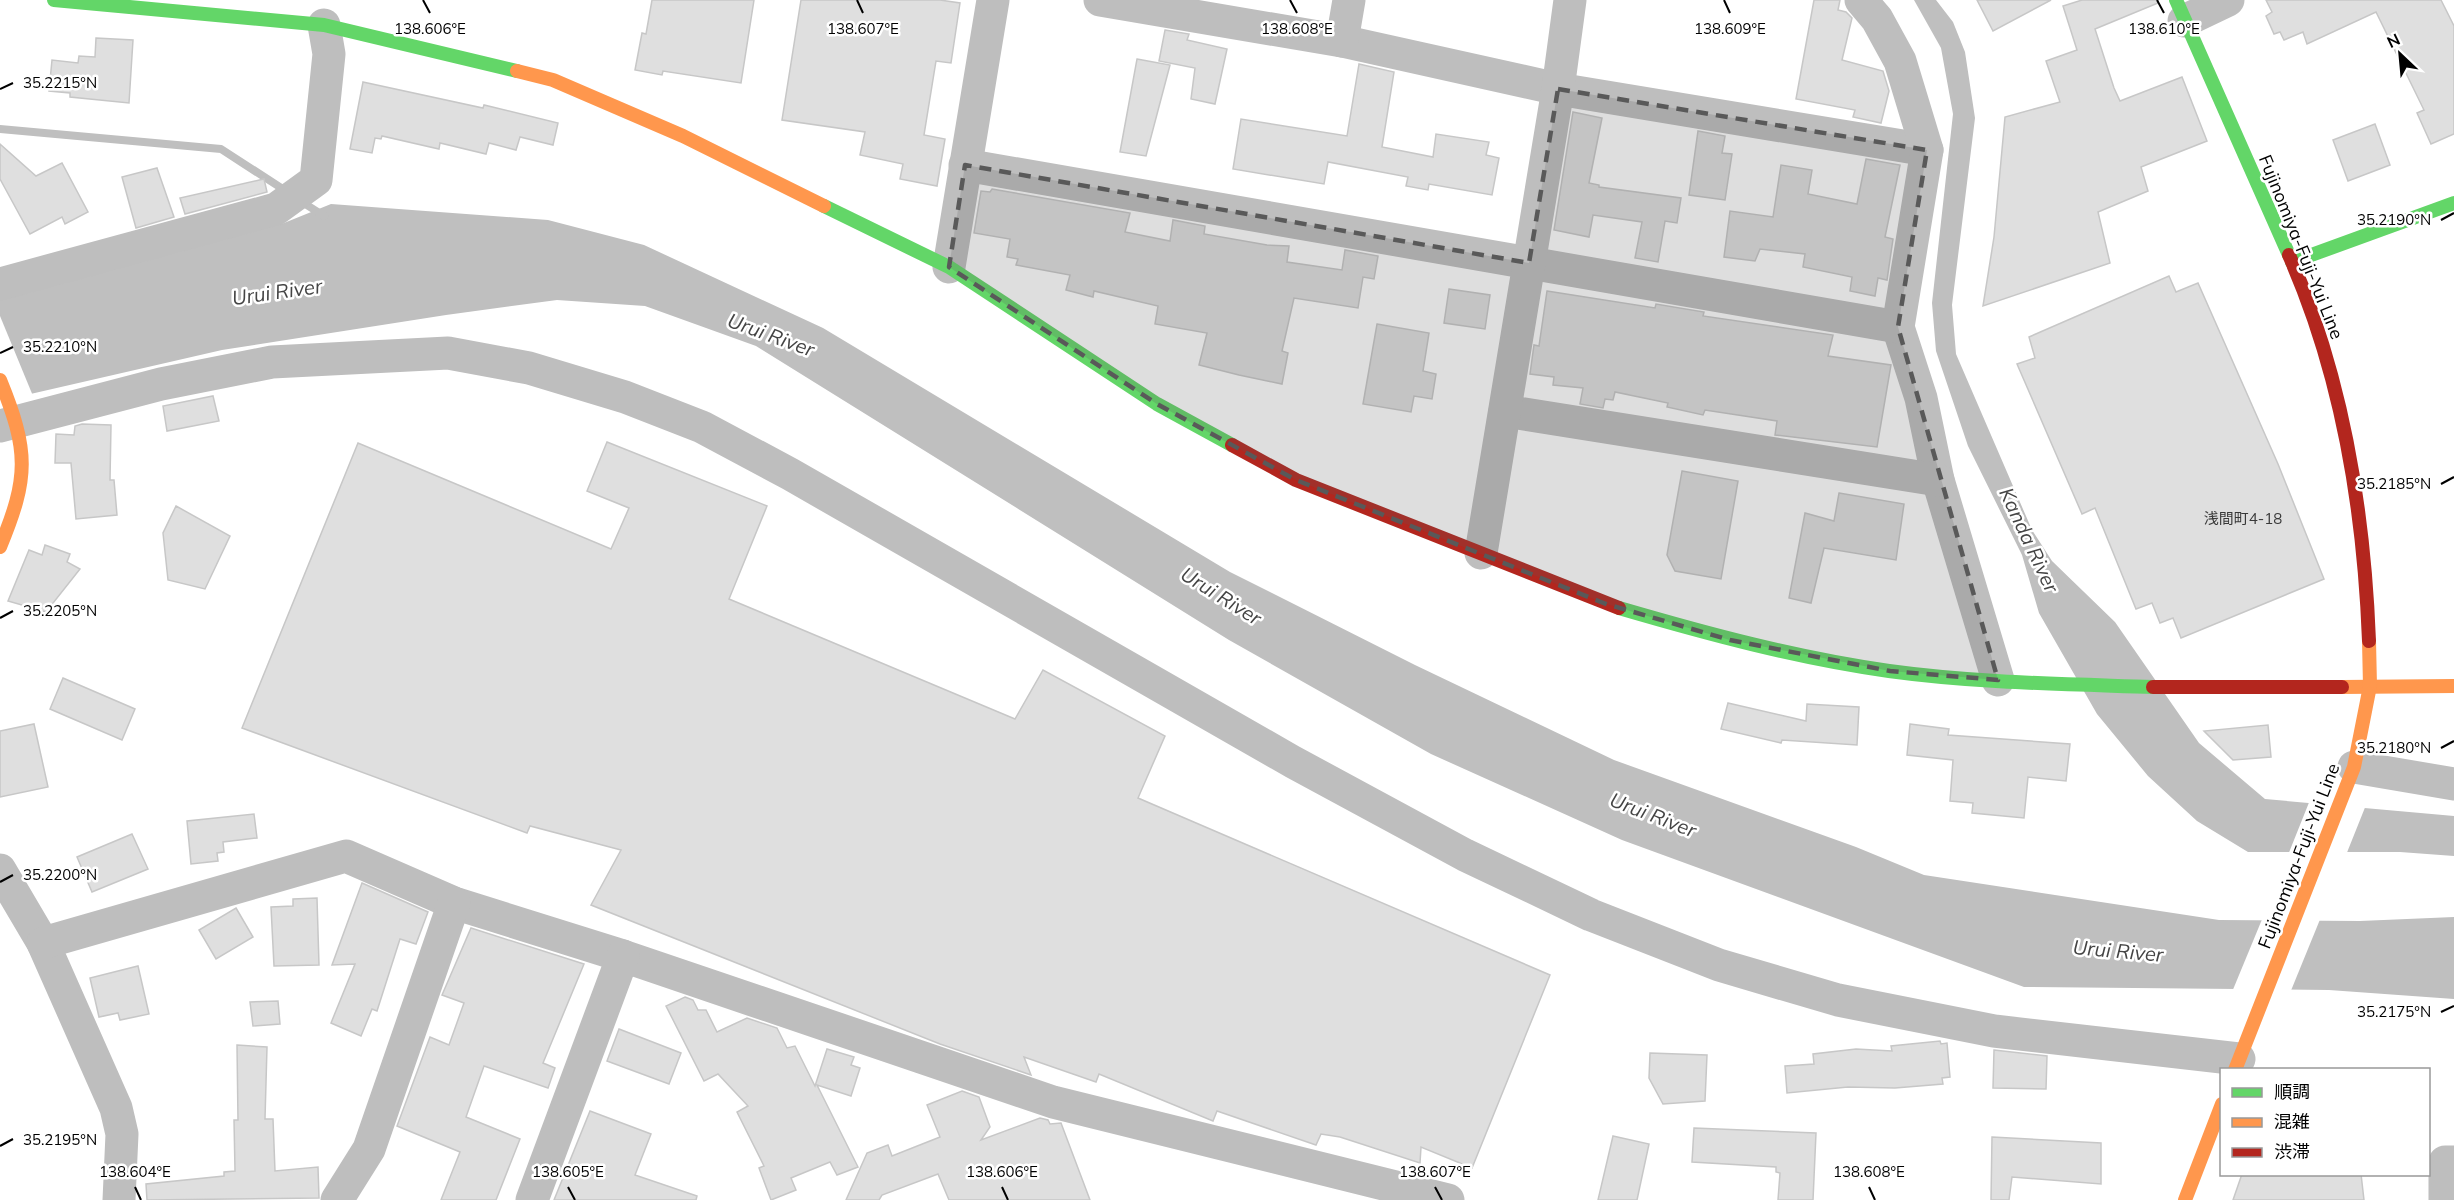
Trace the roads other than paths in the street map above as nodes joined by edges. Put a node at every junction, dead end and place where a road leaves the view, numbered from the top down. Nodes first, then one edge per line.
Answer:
1 (54, 0) edge
2 (993, 0) edge
3 (1100, 0) edge
4 (1349, 0) edge
5 (1570, 0) edge
6 (1861, 0) edge
7 (2228, 0) edge
8 (2180, 11) edge
9 (325, 16) junction
10 (1342, 41) junction
11 (1558, 89) junction
12 (1927, 150) junction
13 (965, 165) junction
14 (2454, 203) edge
15 (2292, 262) junction
16 (1529, 263) junction
17 (949, 267) junction
18 (0, 284) edge
19 (1898, 327) junction
20 (0, 380) edge
21 (1504, 411) junction
22 (10, 420) edge
23 (1938, 480) junction
24 (0, 547) edge
25 (1481, 553) junction
26 (2011, 681) junction
27 (2370, 686) junction
28 (2454, 686) edge
29 (2354, 767) junction
30 (2454, 784) edge
31 (0, 870) edge
32 (454, 903) junction
33 (43, 943) junction
34 (623, 956) junction
35 (2237, 1064) edge
36 (2220, 1109) edge
37 (2454, 1162) edge
38 (119, 1200) edge
39 (337, 1200) edge
40 (532, 1200) edge
41 (1448, 1200) edge
42 (2185, 1200) edge
43 (2445, 1200) edge

1 - 9 street
2 - 13 street
3 - 10 street
4 - 10 street
5 - 11 street
6 - 12 street
7 - 8 street
8 - 15 street, Fujinomiya-Fuji-Yui Line
9 - 17 street
9 - 18 street
10 - 11 street
11 - 12 street
11 - 16 street
12 - 19 street
13 - 16 street
13 - 17 street
14 - 15 street
15 - 27 street, Fujinomiya-Fuji-Yui Line
16 - 19 street
16 - 21 street
17 - 25 street
19 - 23 street
20 - 22 street
21 - 23 street
21 - 25 street
22 - 24 street
22 - 35 street
23 - 26 street
25 - 26 street
26 - 27 street
27 - 28 street
27 - 29 street, Fujinomiya-Fuji-Yui Line
29 - 30 street
29 - 35 street, Fujinomiya-Fuji-Yui Line
31 - 33 street
32 - 33 street
32 - 34 street
32 - 39 street
33 - 38 street
34 - 40 street
34 - 41 street
36 - 42 street
37 - 43 street

